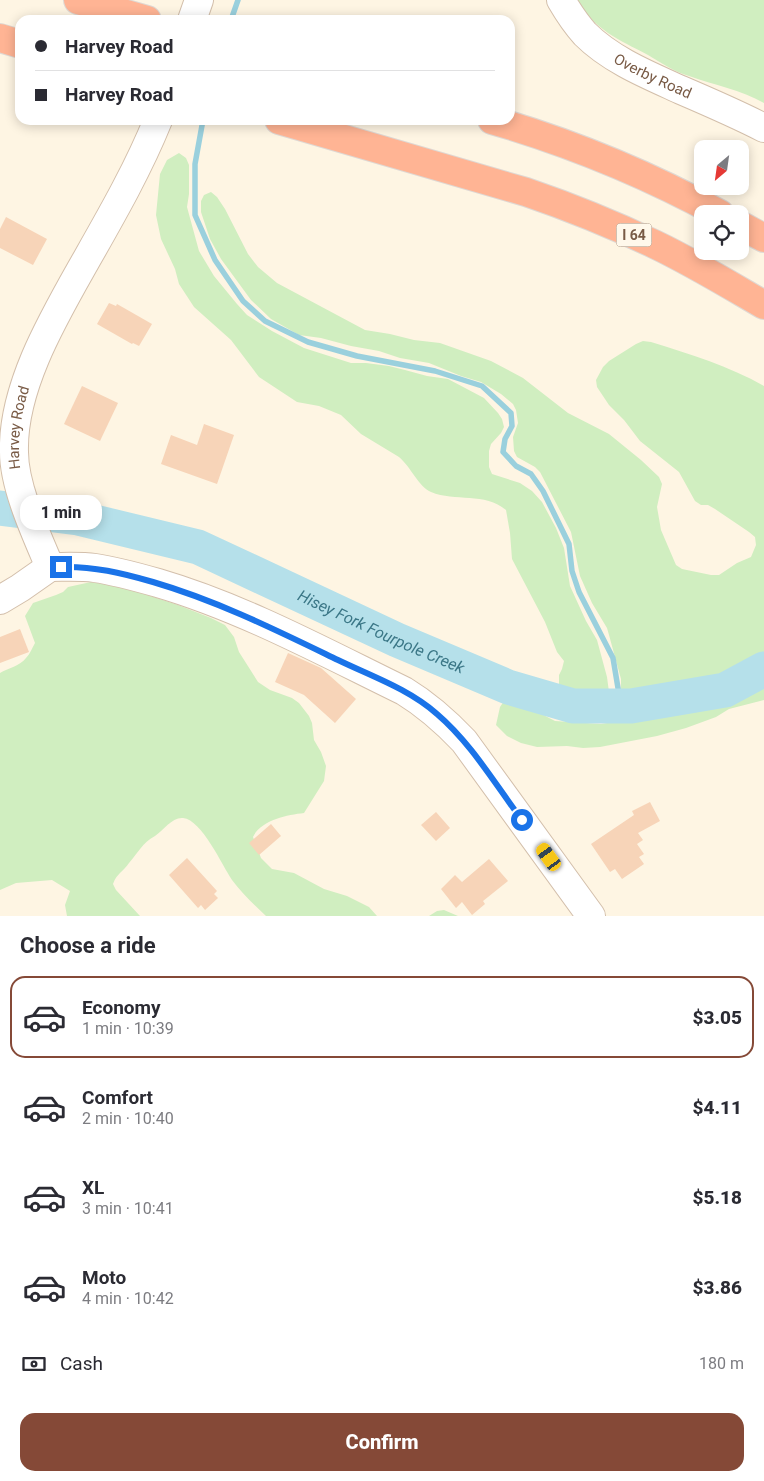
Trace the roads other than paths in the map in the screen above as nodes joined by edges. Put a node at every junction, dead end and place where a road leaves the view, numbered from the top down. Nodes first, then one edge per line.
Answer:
1 (78, 0) edge
2 (199, 0) edge
3 (561, 0) edge
4 (130, 15) edge
5 (194, 15) edge
6 (0, 38) edge
7 (15, 42) edge
8 (156, 125) edge
9 (296, 125) edge
10 (508, 125) edge
11 (764, 128) edge
12 (704, 205) edge
13 (749, 230) edge
14 (764, 238) edge
15 (764, 305) edge
16 (13, 481) edge
17 (50, 567) junction
18 (0, 600) edge
19 (591, 916) edge

1 - 4 highway
2 - 5 street
3 - 11 street, Overby Road
6 - 7 highway
8 - 16 street, Harvey Road
9 - 15 highway, I 64
10 - 12 highway
13 - 14 highway
16 - 17 street, Harvey Road
17 - 18 street
17 - 19 street

